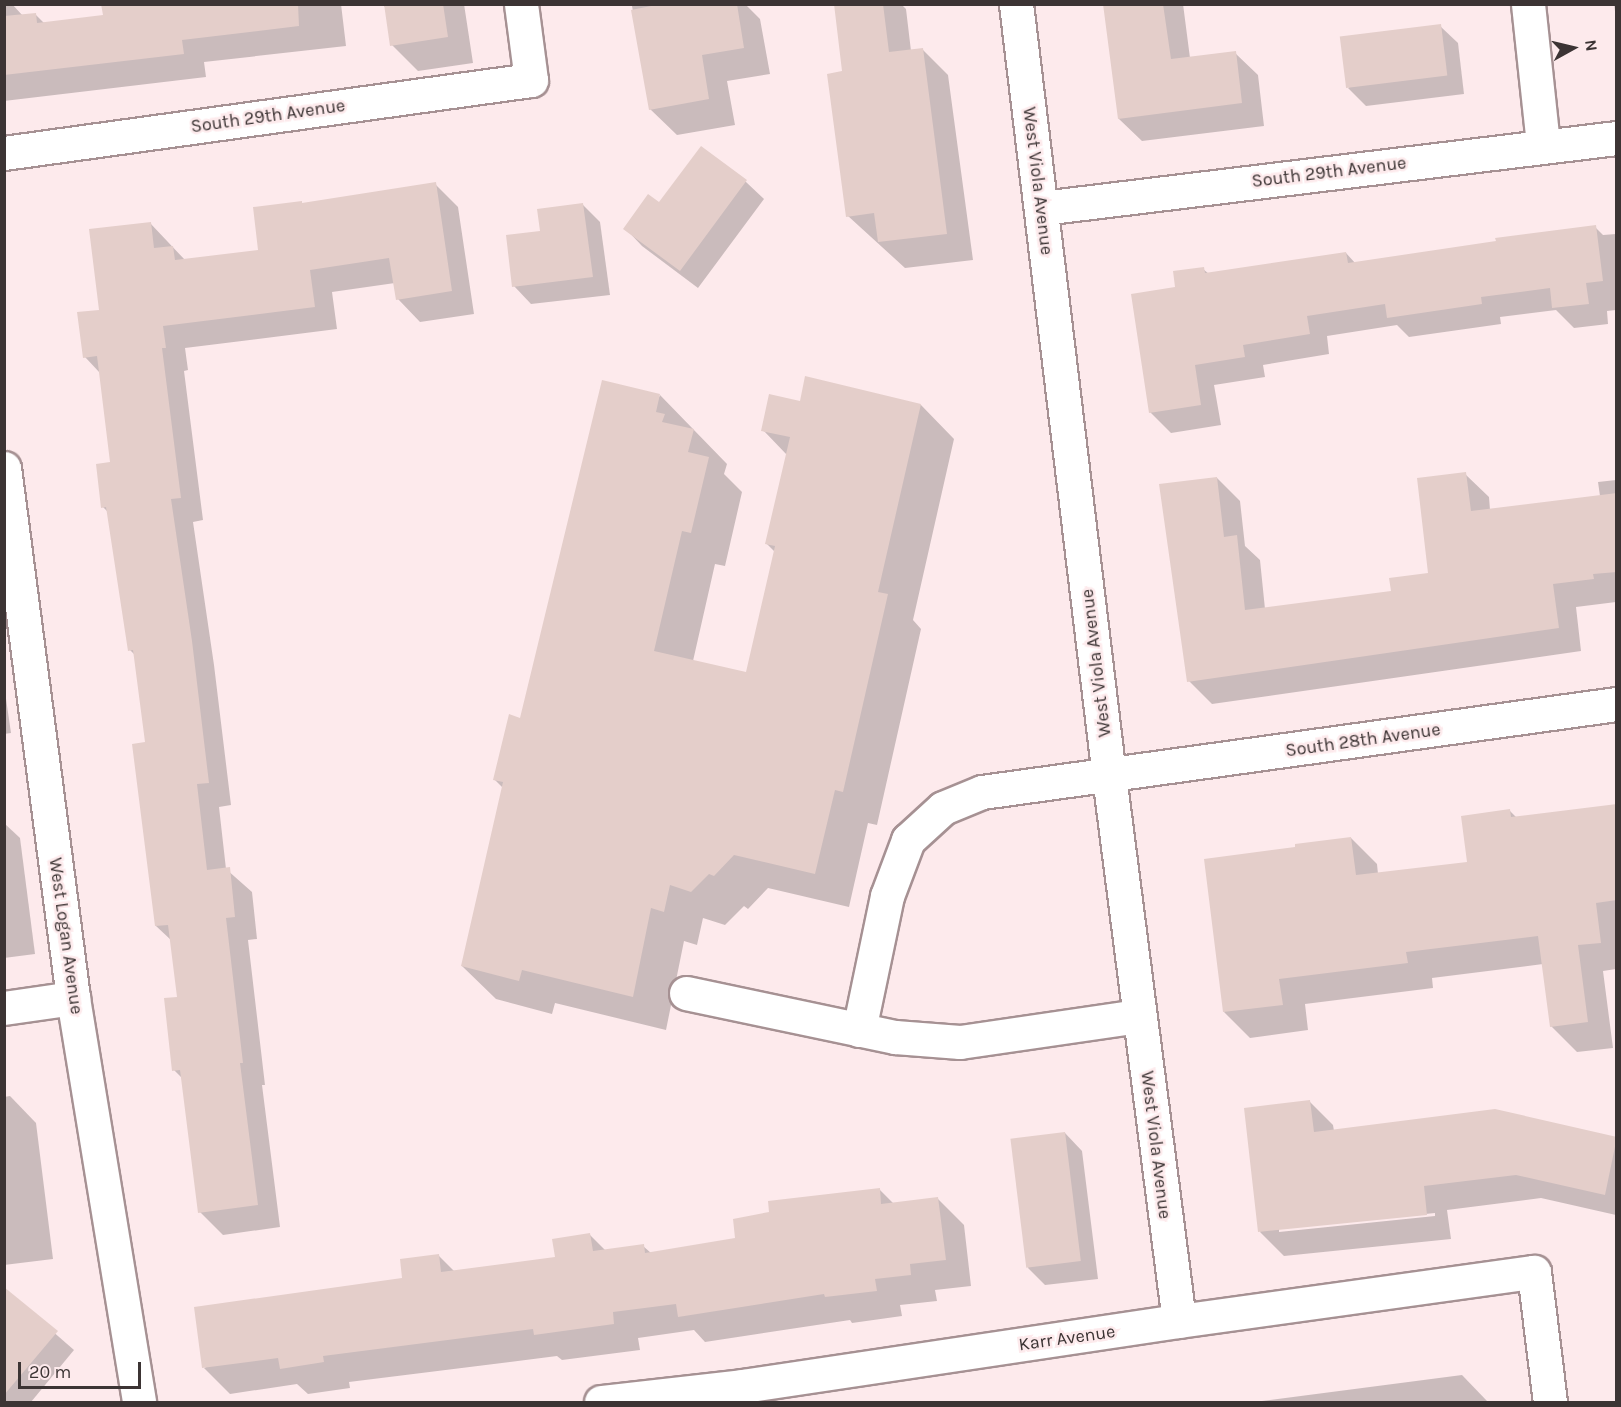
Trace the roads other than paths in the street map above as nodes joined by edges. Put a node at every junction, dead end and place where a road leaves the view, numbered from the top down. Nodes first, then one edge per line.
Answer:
1 (521, 4) edge
2 (1016, 4) edge
3 (1528, 4) edge
4 (1617, 138) edge
5 (1543, 145) junction
6 (4, 153) edge
7 (1042, 208) junction
8 (4, 468) edge
9 (8, 519) edge
10 (1617, 704) edge
11 (1109, 776) junction
12 (686, 993) dead end
13 (73, 998) junction
14 (4, 1008) edge
15 (1139, 1016) junction
16 (859, 1030) junction
17 (1179, 1322) junction
18 (744, 1394) edge
19 (139, 1402) edge
20 (600, 1402) edge
21 (1550, 1402) edge

1 - 6 street, South 29th Avenue
2 - 7 street, West Viola Avenue
3 - 5 street
4 - 5 street, South 29th Avenue
5 - 7 street, South 29th Avenue
7 - 11 street, West Viola Avenue
8 - 9 street, West Logan Avenue
9 - 13 street, West Logan Avenue
10 - 11 street, South 28th Avenue
11 - 15 street, West Viola Avenue
11 - 16 street, South 28th Avenue
12 - 16 street
13 - 14 street
13 - 19 street, West Logan Avenue
15 - 16 street
15 - 17 street, West Viola Avenue
17 - 18 street, Karr Avenue
17 - 21 street, Karr Avenue
18 - 20 street, Karr Avenue

